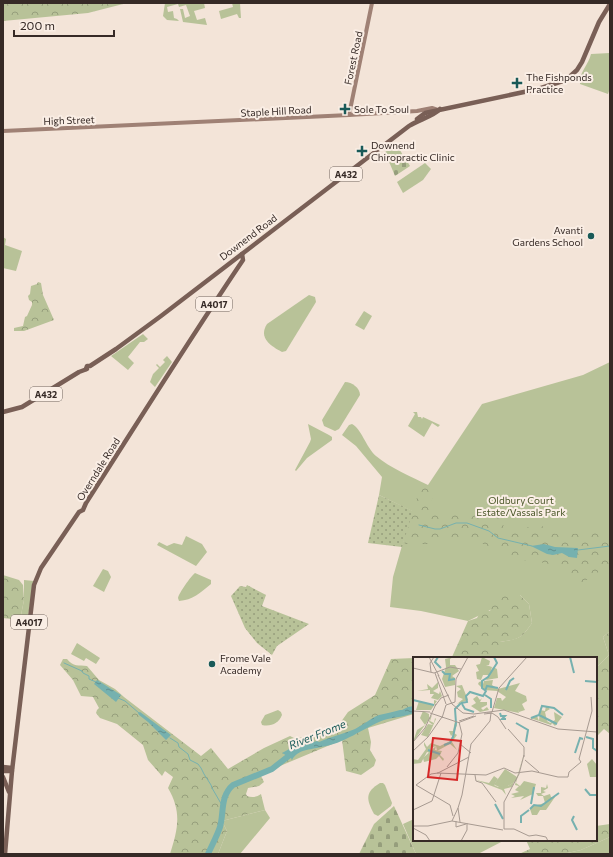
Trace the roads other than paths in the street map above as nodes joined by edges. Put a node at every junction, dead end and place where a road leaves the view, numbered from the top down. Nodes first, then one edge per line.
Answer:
1 (372, 3) edge
2 (610, 4) edge
3 (439, 110) junction
4 (417, 111) junction
5 (427, 114) junction
6 (349, 115) junction
7 (136, 125) joint
8 (3, 131) edge
9 (242, 254) junction
10 (3, 412) edge
11 (3, 767) edge
12 (12, 769) junction
13 (3, 771) edge
14 (3, 777) edge
15 (10, 793) junction
16 (5, 854) edge

1 - 6 main road, Forest Road
2 - 3 main road, A432
3 - 4 main road, Staple Hill Road
3 - 5 main road, A432
4 - 5 main road, Staple Hill Road
4 - 6 main road, Staple Hill Road
5 - 9 main road, Downend Road / A432
6 - 7 main road, Staple Hill Road
7 - 8 main road, High Street
9 - 10 main road, Downend Road / A432
9 - 12 main road, Overndale Road / A4017
11 - 12 main road
12 - 13 main road
12 - 15 main road, Overndale Road / A4017
14 - 15 main road, A4017
15 - 16 main road, A4017

